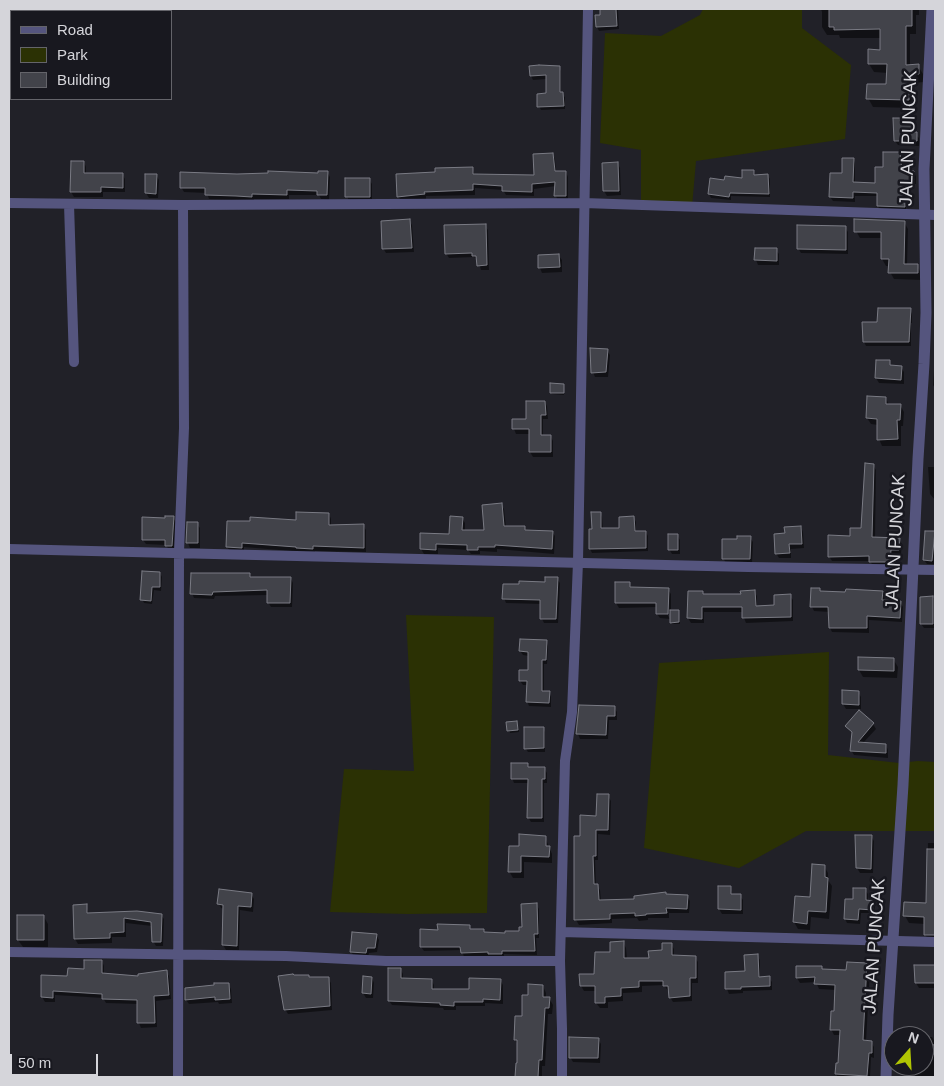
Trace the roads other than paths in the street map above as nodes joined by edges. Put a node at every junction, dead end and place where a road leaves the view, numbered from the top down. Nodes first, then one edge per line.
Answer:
1 (588, 9) edge
2 (932, 9) edge
3 (9, 203) edge
4 (584, 203) junction
5 (69, 204) junction
6 (183, 206) junction
7 (930, 215) edge
8 (74, 362) dead end
9 (9, 548) edge
10 (179, 552) junction
11 (578, 562) junction
12 (913, 569) junction
13 (935, 570) edge
14 (561, 932) junction
15 (893, 940) junction
16 (935, 942) edge
17 (9, 952) edge
18 (179, 954) junction
19 (560, 961) junction
20 (178, 1077) edge
21 (562, 1077) edge
22 (886, 1077) edge

1 - 4 street
2 - 7 street, JALAN PUNCAK
3 - 5 street
4 - 6 street
4 - 7 street
4 - 11 street
5 - 6 street
5 - 8 street
6 - 10 street
7 - 12 street, JALAN PUNCAK
9 - 10 street
10 - 11 street
10 - 18 street
11 - 12 street
11 - 14 street
12 - 13 street
12 - 15 street, JALAN PUNCAK
14 - 15 street
14 - 19 street
15 - 16 street
15 - 22 street, JALAN PUNCAK
17 - 18 street
18 - 19 street
18 - 20 street
19 - 21 street

